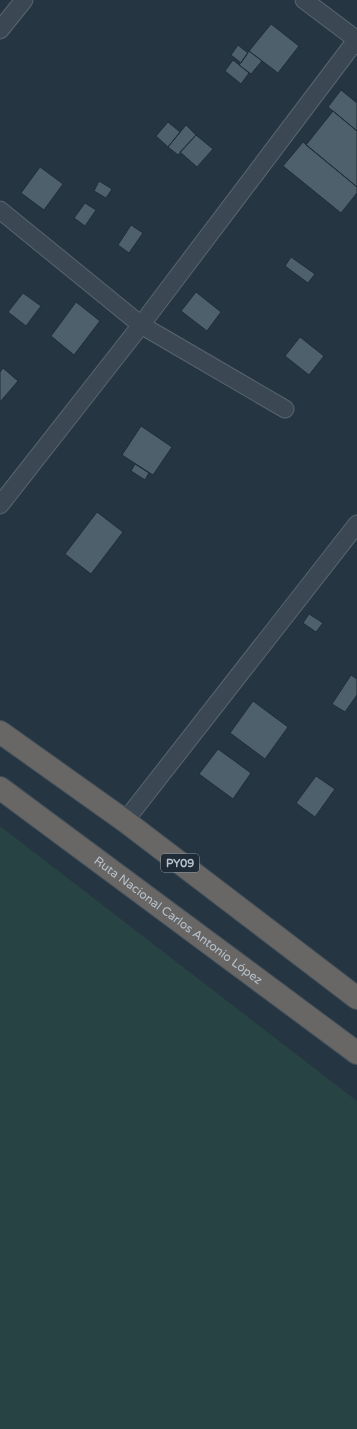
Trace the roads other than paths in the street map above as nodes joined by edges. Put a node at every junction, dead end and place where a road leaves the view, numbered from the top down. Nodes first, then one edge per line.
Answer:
1 (24, 0) edge
2 (304, 0) edge
3 (0, 30) edge
4 (357, 40) edge
5 (0, 210) edge
6 (141, 325) junction
7 (285, 409) dead end
8 (0, 505) edge
9 (357, 524) edge
10 (0, 732) edge
11 (0, 788) edge
12 (125, 821) junction
13 (357, 998) edge
14 (357, 1053) edge

1 - 3 street
2 - 4 street
4 - 6 street
5 - 6 street
6 - 7 street
6 - 8 street
9 - 12 street
10 - 12 highway, PY09
11 - 14 highway, Ruta Nacional Carlos Antonio López
12 - 13 highway, PY09

